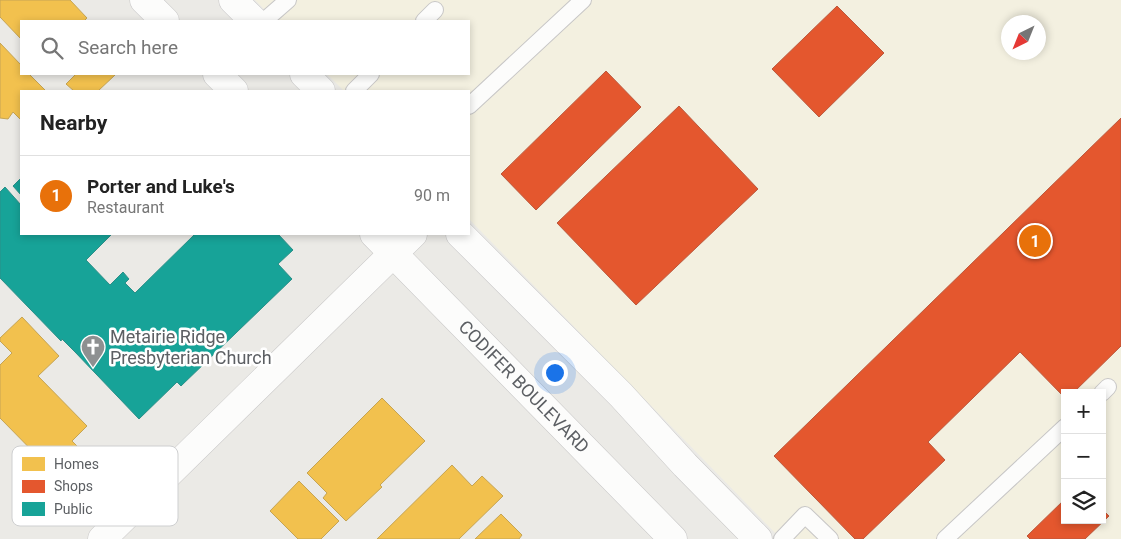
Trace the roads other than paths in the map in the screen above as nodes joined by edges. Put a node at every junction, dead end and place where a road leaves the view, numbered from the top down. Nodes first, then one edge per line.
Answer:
1 (144, 0) edge
2 (233, 0) edge
3 (288, 0) edge
4 (583, 0) edge
5 (164, 20) edge
6 (253, 20) edge
7 (265, 20) edge
8 (218, 75) edge
9 (305, 75) edge
10 (370, 75) edge
11 (233, 90) edge
12 (320, 90) edge
13 (355, 90) edge
14 (470, 105) edge
15 (375, 235) edge
16 (413, 235) edge
17 (461, 235) edge
18 (393, 253) junction
19 (1061, 431) edge
20 (178, 464) edge
21 (115, 526) edge
22 (102, 539) edge
23 (673, 539) edge
24 (758, 539) edge
25 (782, 539) edge
26 (830, 539) edge
27 (945, 539) edge

1 - 5 street
2 - 6 street
3 - 7 lane
4 - 14 lane
8 - 11 street
9 - 12 street
10 - 13 lane
15 - 18 street, CODIFER BOULEVARD
16 - 18 street
17 - 24 street
18 - 20 street
18 - 23 street, CODIFER BOULEVARD
19 - 27 lane
21 - 22 street
25 - 26 lane

